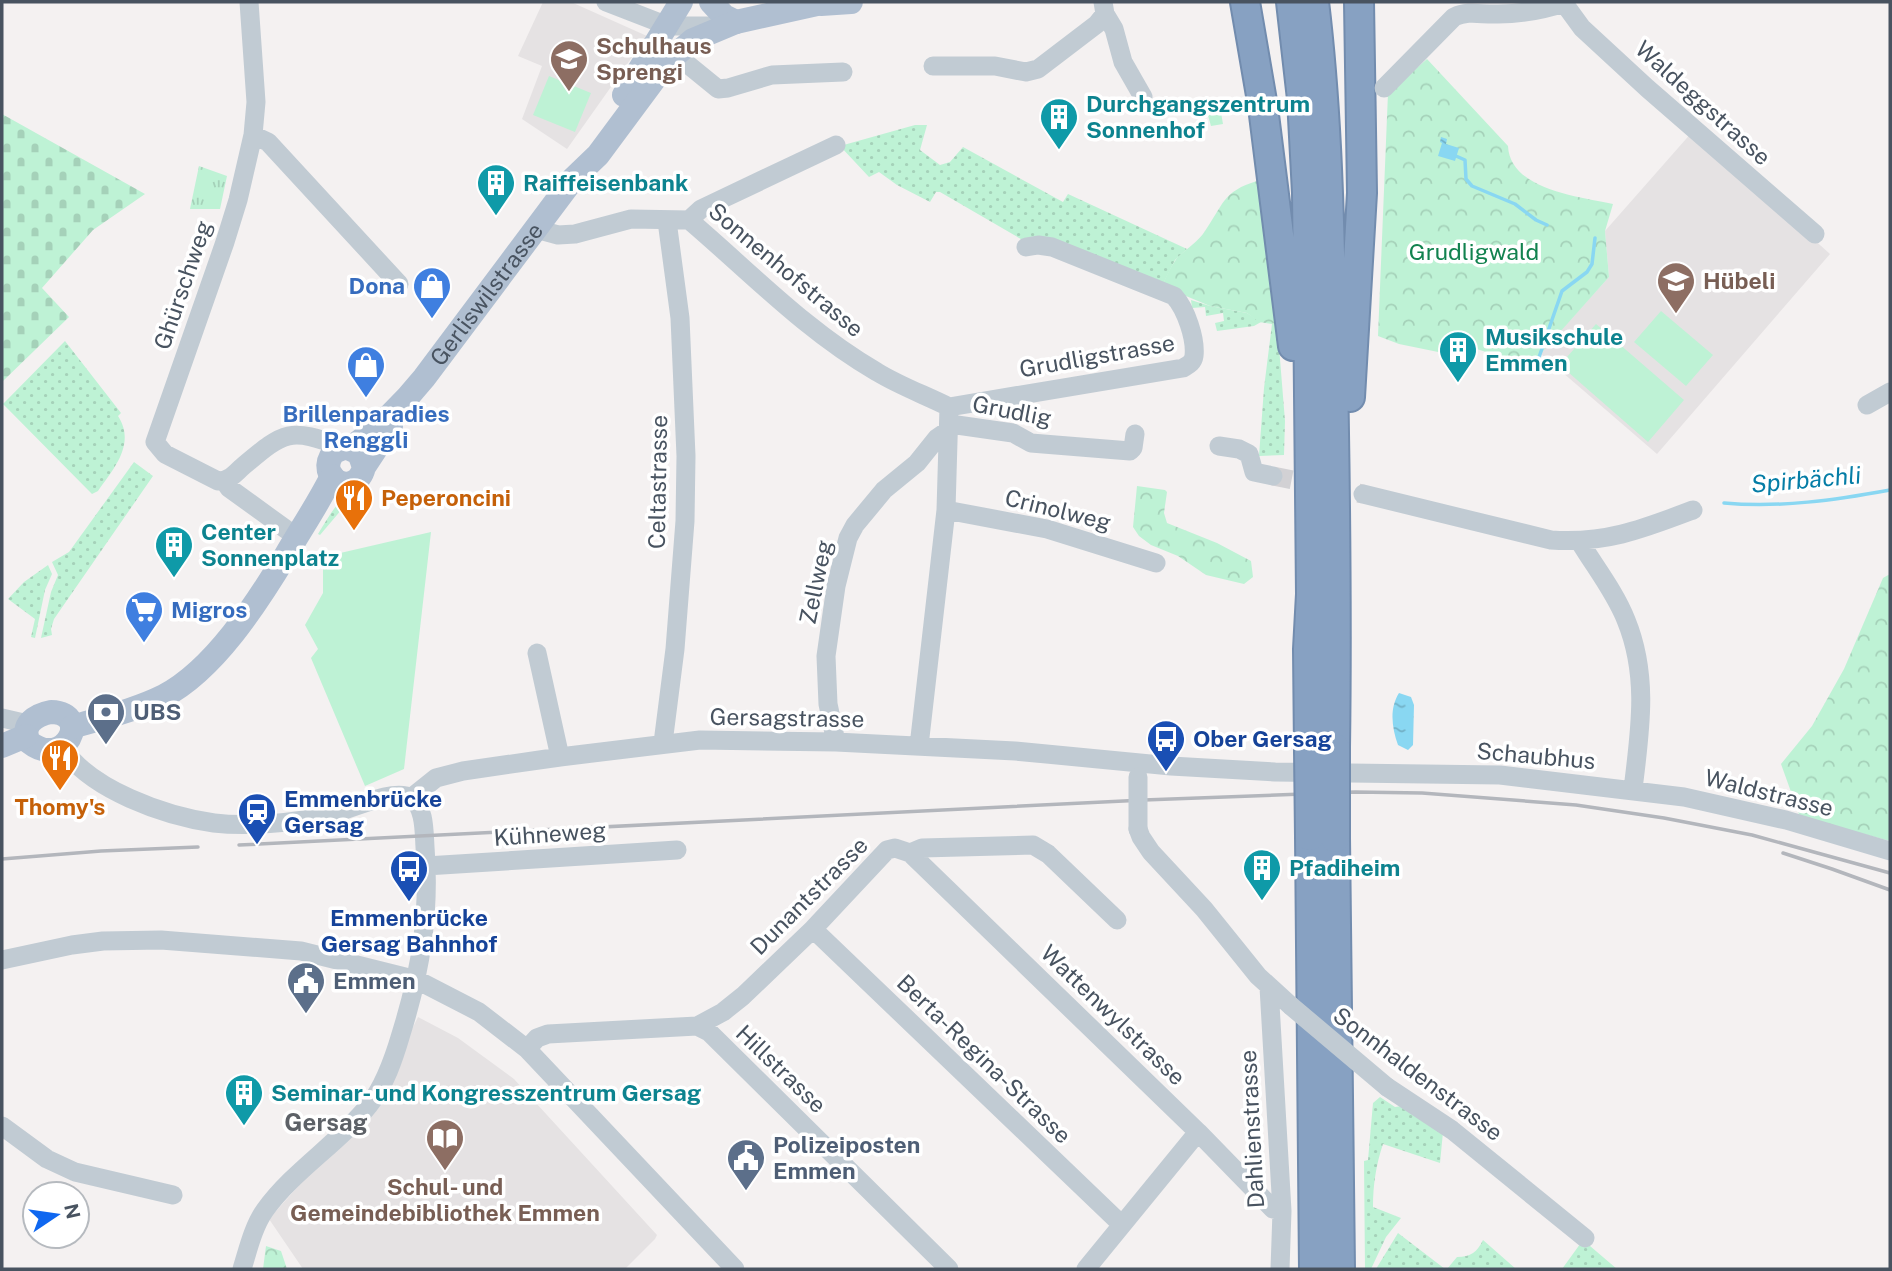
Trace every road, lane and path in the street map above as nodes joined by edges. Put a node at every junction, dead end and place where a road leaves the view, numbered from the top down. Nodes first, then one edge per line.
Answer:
1 (249, 2) edge
2 (606, 2) edge
3 (681, 2) edge
4 (711, 2) edge
5 (851, 2) edge
6 (1245, 2) edge
7 (1291, 2) edge
8 (1314, 2) edge
9 (1359, 2) edge
10 (1564, 2) edge
11 (824, 3) edge
12 (1104, 8) edge
13 (730, 24) junction
14 (668, 26) junction
15 (675, 54) junction
16 (933, 66) dead end
17 (843, 72) dead end
18 (1384, 88) dead end
19 (1143, 97) dead end
20 (253, 135) junction
21 (836, 145) dead end
22 (573, 180) junction
23 (667, 220) junction
24 (689, 220) junction
25 (536, 229) junction
26 (1815, 234) dead end
27 (1026, 247) dead end
28 (399, 284) dead end
29 (1890, 392) edge
30 (1867, 405) dead end
31 (950, 420) junction
32 (1135, 434) dead end
33 (1219, 446) dead end
34 (344, 463) junction
35 (1263, 474) tunnel mouth
36 (224, 481) junction
37 (1363, 494) tunnel mouth
38 (1335, 501) junction
39 (1693, 509) dead end
40 (946, 510) junction
41 (286, 530) dead end
42 (1580, 542) junction
43 (1156, 563) dead end
44 (1308, 649) junction
45 (537, 653) dead end
46 (2, 718) edge
47 (27, 730) junction
48 (67, 737) junction
49 (836, 742) junction
50 (663, 743) junction
51 (2, 746) edge
52 (919, 746) junction
53 (1322, 749) junction
54 (560, 757) junction
55 (1171, 766) joint
56 (1138, 770) junction
57 (1633, 789) junction
58 (411, 798) junction
59 (1323, 837) junction
60 (677, 850) dead end
61 (1890, 851) edge
62 (910, 853) junction
63 (426, 866) junction
64 (1117, 920) dead end
65 (813, 929) junction
66 (2, 960) edge
67 (417, 980) junction
68 (1269, 987) junction
69 (697, 1026) junction
70 (527, 1049) junction
71 (2, 1126) edge
72 (1198, 1132) junction
73 (173, 1195) dead end
74 (1282, 1211) junction
75 (1121, 1224) junction
76 (1585, 1238) dead end
77 (242, 1269) edge
78 (735, 1269) edge
79 (949, 1269) edge
80 (1086, 1269) edge
81 (1280, 1269) edge
82 (1314, 1269) edge
83 (1340, 1269) edge

1 - 20 street, Ghürschweg
2 - 14 street
3 - 14 main road
4 - 13 main road
5 - 11 main road, Gerliswilstrasse
6 - 44 highway
7 - 44 highway
8 - 38 highway
9 - 38 highway
10 - 18 street, Waldeggstrasse
10 - 26 street, Waldeggstrasse
11 - 13 main road, Gerliswilstrasse
12 - 16 street
12 - 19 street
13 - 14 street
13 - 15 main road, Gerliswilstrasse
14 - 22 main road
15 - 17 street
15 - 22 main road, Gerliswilstrasse
20 - 28 street
20 - 36 street, Ghürschweg
21 - 24 street
22 - 25 main road, Gerliswilstrasse
23 - 24 street, Sonnenhofstrasse
23 - 25 street, Sonnenhofstrasse
23 - 50 street, Celtastrasse
24 - 31 street, Sonnenhofstrasse
25 - 34 main road, Gerliswilstrasse
27 - 31 street, Grudligstrasse
29 - 30 street
31 - 32 street, Grudlig
31 - 40 street
31 - 49 street, Zellweg
33 - 35 street
34 - 36 street
34 - 48 main road, Gerliswilstrasse
36 - 41 street
37 - 42 street
38 - 53 highway
39 - 42 street
40 - 43 street, Crinolweg
40 - 52 street
42 - 57 street
44 - 53 highway
45 - 54 street
46 - 47 street
47 - 48 main road
47 - 48 main road
47 - 51 main road
48 - 58 street
49 - 50 street, Gersagstrasse
49 - 52 street, Gersagstrasse
50 - 54 street, Gersagstrasse
52 - 56 street, Gersagstrasse
53 - 59 highway, bridge
54 - 58 street, Gersagstrasse
55 - 56 street, Gersagstrasse
55 - 57 street, Schaubhus
56 - 68 street, Sonnhaldenstrasse, bridge
57 - 61 street, Waldstrasse
58 - 63 street
59 - 82 highway
59 - 83 highway
60 - 63 street, Kühneweg
62 - 64 street, Dunantstrasse
62 - 65 street, Dunantstrasse
62 - 72 street, Wattenwylstrasse
63 - 67 street
65 - 69 street, Dunantstrasse
65 - 75 street, Berta-Regina-Strasse
66 - 67 street
67 - 70 street
67 - 77 street
68 - 74 street, Dahlienstrasse
68 - 76 street, Sonnhaldenstrasse, bridge
69 - 70 street, Dunantstrasse
69 - 79 street, Hillstrasse
70 - 78 street
71 - 73 street
72 - 74 street, Wattenwylstrasse
72 - 75 street
74 - 81 street, Dahlienstrasse
75 - 80 street

